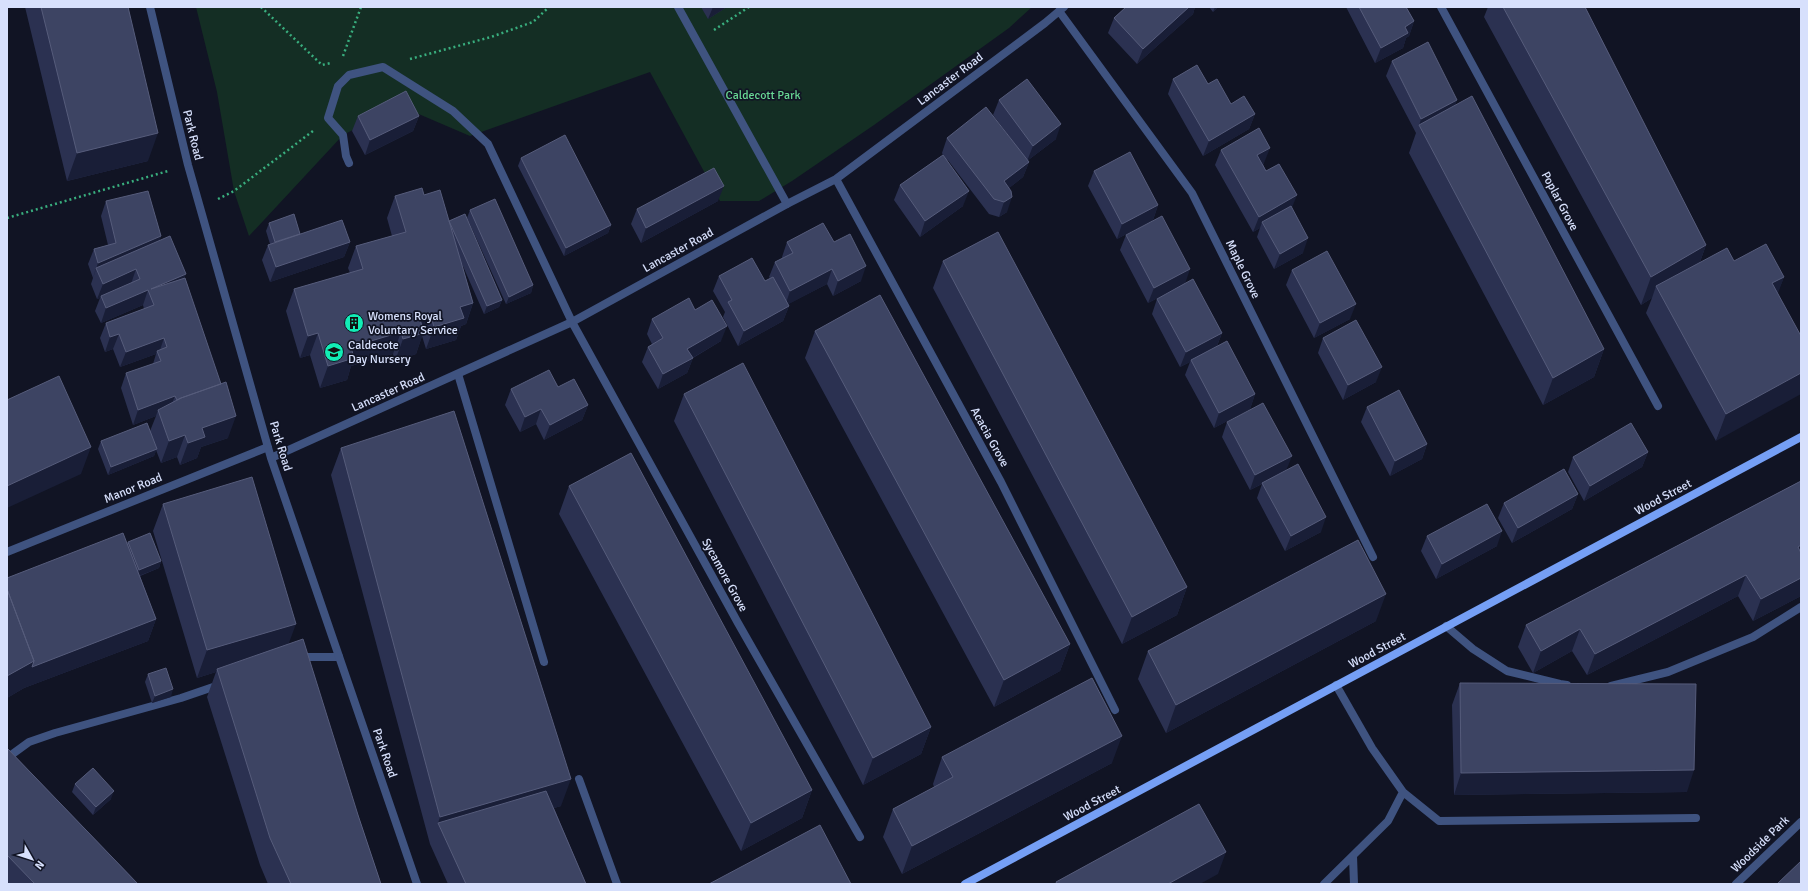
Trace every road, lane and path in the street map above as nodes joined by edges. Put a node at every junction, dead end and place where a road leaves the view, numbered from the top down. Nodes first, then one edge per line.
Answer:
1 (150, 7) edge
2 (261, 7) edge
3 (361, 7) edge
4 (549, 7) edge
5 (678, 7) edge
6 (748, 7) edge
7 (1441, 7) edge
8 (1061, 9) edge
9 (698, 42) junction
10 (341, 60) dead end
11 (335, 62) dead end
12 (383, 67) junction
13 (316, 124) dead end
14 (349, 163) dead end
15 (188, 166) junction
16 (836, 179) junction
17 (787, 204) junction
18 (200, 208) junction
19 (7, 218) edge
20 (572, 322) junction
21 (458, 374) junction
22 (1658, 406) dead end
23 (1801, 437) edge
24 (268, 447) junction
25 (271, 458) junction
26 (7, 552) edge
27 (1373, 557) dead end
28 (1801, 607) edge
29 (1446, 626) junction
30 (339, 657) junction
31 (292, 659) edge
32 (544, 662) dead end
33 (226, 683) edge
34 (1336, 685) junction
35 (1575, 685) edge
36 (1599, 685) edge
37 (1115, 710) dead end
38 (7, 758) edge
39 (578, 779) dead end
40 (1403, 792) junction
41 (1696, 818) dead end
42 (1801, 822) edge
43 (860, 837) dead end
44 (1353, 856) junction
45 (417, 884) edge
46 (617, 884) edge
47 (965, 884) edge
48 (1324, 884) edge
49 (1354, 884) edge
50 (1736, 884) edge

1 - 15 street, Park Road
2 - 11 path
3 - 10 path
4 - 12 path
5 - 9 street
6 - 9 path
7 - 22 street, Poplar Grove
8 - 16 street, Lancaster Road
8 - 27 street, Maple Grove
9 - 17 street
12 - 14 street
12 - 20 street, Sycamore Grove
13 - 18 path
15 - 18 street, Park Road
15 - 19 path
16 - 17 street, Lancaster Road
16 - 37 street, Acacia Grove
17 - 20 street, Lancaster Road
18 - 24 street, Park Road
20 - 21 street, Lancaster Road
20 - 43 street, Sycamore Grove
21 - 25 street, Lancaster Road
21 - 32 street
23 - 29 street, Wood Street
24 - 25 street, Park Road
24 - 26 street, Manor Road
25 - 30 street, Park Road
28 - 36 street
29 - 34 street, Wood Street
29 - 35 street
30 - 31 street
30 - 45 street, Park Road
33 - 38 street
34 - 40 street
34 - 47 street, Wood Street
39 - 46 street
40 - 41 street
40 - 44 street
42 - 50 street, Woodside Park
44 - 48 street
44 - 49 street

